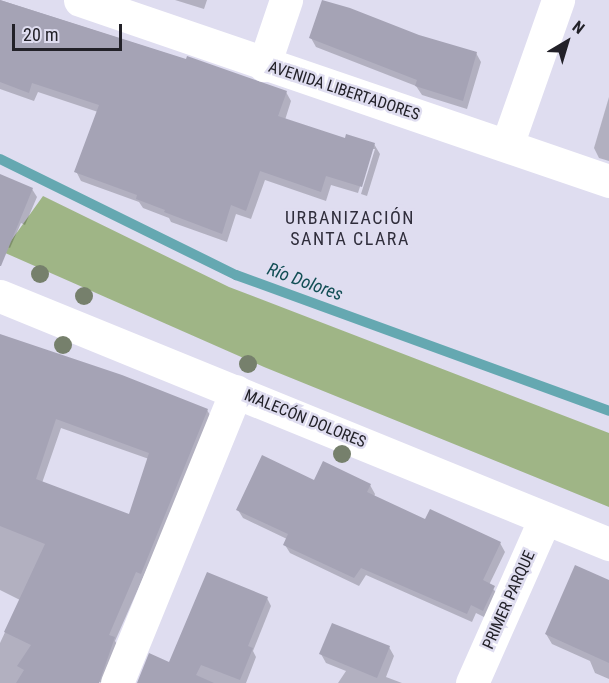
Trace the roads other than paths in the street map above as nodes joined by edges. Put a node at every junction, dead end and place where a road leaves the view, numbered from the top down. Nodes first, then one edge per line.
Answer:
1 (80, 0) edge
2 (285, 0) edge
3 (558, 0) edge
4 (264, 65) junction
5 (507, 145) junction
6 (609, 181) edge
7 (0, 296) edge
8 (236, 391) junction
9 (545, 518) junction
10 (609, 544) edge
11 (117, 683) edge
12 (472, 683) edge

1 - 4 street, AVENIDA LIBERTADORES
2 - 4 street
3 - 5 street
4 - 5 street, AVENIDA LIBERTADORES
5 - 6 street, AVENIDA LIBERTADORES
7 - 8 street, MALECÓN DOLORES
8 - 9 street, MALECÓN DOLORES
8 - 11 street
9 - 10 street, MALECÓN DOLORES
9 - 12 street, PRIMER PARQUE

